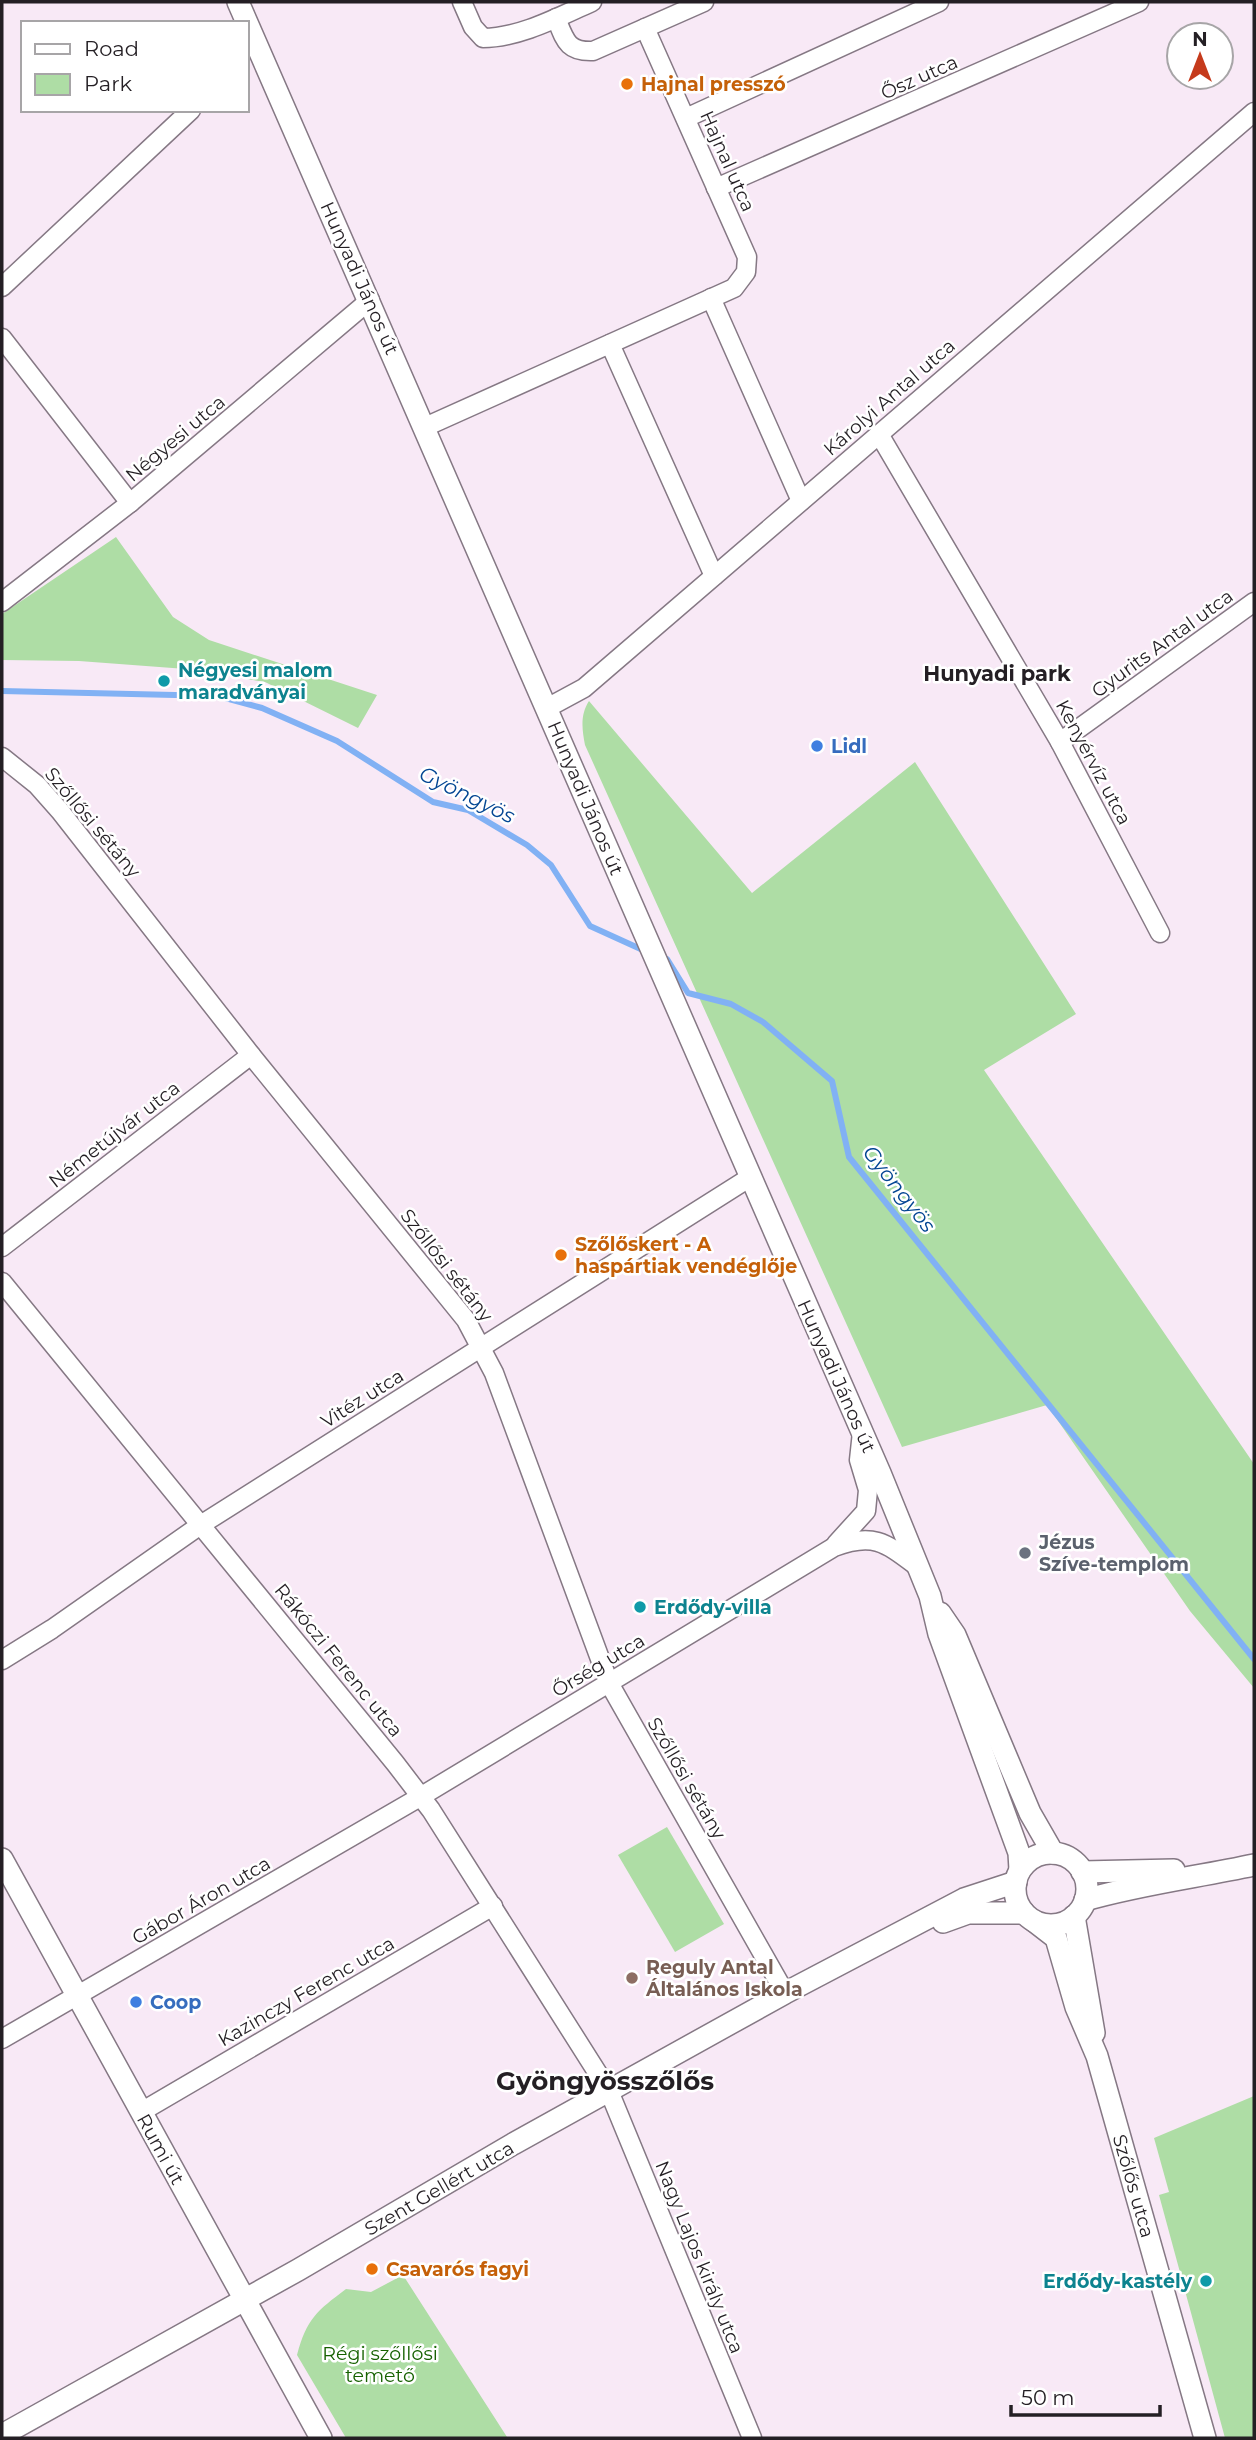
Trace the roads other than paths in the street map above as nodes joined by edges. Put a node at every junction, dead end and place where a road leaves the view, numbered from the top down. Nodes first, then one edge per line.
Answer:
1 (238, 2) edge
2 (462, 2) edge
3 (593, 2) edge
4 (704, 2) edge
5 (939, 2) edge
6 (1139, 2) edge
7 (556, 18) junction
8 (244, 21) edge
9 (645, 28) junction
10 (248, 36) edge
11 (255, 60) edge
12 (189, 112) edge
13 (1254, 112) edge
14 (686, 118) junction
15 (716, 188) junction
16 (2, 287) edge
17 (711, 298) junction
18 (370, 300) junction
19 (2, 338) edge
20 (610, 344) junction
21 (425, 428) junction
22 (878, 434) junction
23 (801, 501) junction
24 (130, 503) junction
25 (713, 576) junction
26 (2, 602) edge
27 (1254, 602) edge
28 (547, 708) junction
29 (1060, 742) junction
30 (2, 757) edge
31 (1160, 933) dead end
32 (251, 1055) junction
33 (750, 1178) junction
34 (2, 1247) edge
35 (2, 1282) edge
36 (483, 1348) junction
37 (862, 1432) junction
38 (202, 1524) junction
39 (834, 1547) junction
40 (918, 1567) junction
41 (930, 1596) junction
42 (2, 1660) edge
43 (609, 1683) junction
44 (420, 1797) junction
45 (1053, 1853) junction
46 (2, 1858) edge
47 (1252, 1866) edge
48 (1082, 1872) junction
49 (1018, 1876) junction
50 (493, 1906) junction
51 (1079, 1908) junction
52 (1029, 1917) junction
53 (879, 1945) junction
54 (785, 1993) junction
55 (79, 1996) junction
56 (2, 2039) edge
57 (1097, 2056) junction
58 (608, 2091) junction
59 (141, 2112) junction
60 (247, 2299) junction
61 (2, 2435) edge
62 (321, 2438) edge
63 (752, 2438) edge
64 (1205, 2438) edge

1 - 8 street, Hunyadi János út
2 - 7 street
3 - 7 street
4 - 9 street
5 - 14 street
6 - 15 street, Ősz utca
7 - 9 street
9 - 14 street, Hajnal utca
10 - 11 street, Hunyadi János út
11 - 18 street, Hunyadi János út
12 - 16 street
13 - 22 street, Károlyi Antal utca
14 - 15 street, Hajnal utca
15 - 17 street, Hajnal utca
17 - 20 street, Hajnal utca
17 - 23 street
18 - 21 street, Hunyadi János út
18 - 24 street, Négyesi utca
19 - 24 street
20 - 21 street, Hajnal utca
20 - 25 street
21 - 28 street, Hunyadi János út
22 - 23 street, Károlyi Antal utca
22 - 29 street, Kenyérvíz utca
23 - 25 street, Károlyi Antal utca
24 - 26 street, Négyesi utca
25 - 28 street, Károlyi Antal utca
27 - 29 street, Gyurits Antal utca
28 - 33 street, Hunyadi János út
29 - 31 street, Kenyérvíz utca
30 - 32 street, Szőllősi sétány
32 - 34 street, Németújvár utca
32 - 36 street, Szőllősi sétány
33 - 36 street, Vitéz utca
33 - 37 street, Hunyadi János út
35 - 38 street, Rákóczi Ferenc utca
36 - 38 street, Vitéz utca
36 - 43 street, Szőllősi sétány
37 - 39 street, Őrség utca
37 - 40 street, Hunyadi János út
38 - 42 street, Vitéz utca
38 - 44 street, Rákóczi Ferenc utca
39 - 40 street, Őrség utca
39 - 43 street, Őrség utca
40 - 41 street, Hunyadi János út
41 - 45 street, Hunyadi János út
41 - 49 street, Hunyadi János út
43 - 44 street, Őrség utca
43 - 54 street, Szőllősi sétány
44 - 50 street, Rákóczi Ferenc utca
44 - 55 street, Gábor Áron utca
45 - 48 street
45 - 49 street
46 - 55 street, Rumi út
47 - 48 street
47 - 51 street
48 - 51 street
49 - 52 street
49 - 53 street, Szent Gellért utca
50 - 58 street, Rákóczi Ferenc utca
50 - 59 street, Kazinczy Ferenc utca
51 - 52 street
51 - 57 street, Szőlős utca
52 - 53 street, Szent Gellért utca
52 - 57 street, Szőlős utca
53 - 54 street, Szent Gellért utca
54 - 58 street, Szent Gellért utca
55 - 56 street, Gábor Áron utca
55 - 59 street, Rumi út
57 - 64 street, Szőlős utca
58 - 60 street, Szent Gellért utca
58 - 63 street, Nagy Lajos király utca
59 - 60 street, Rumi út
60 - 61 street, Szent Gellért utca
60 - 62 street, Rumi út

